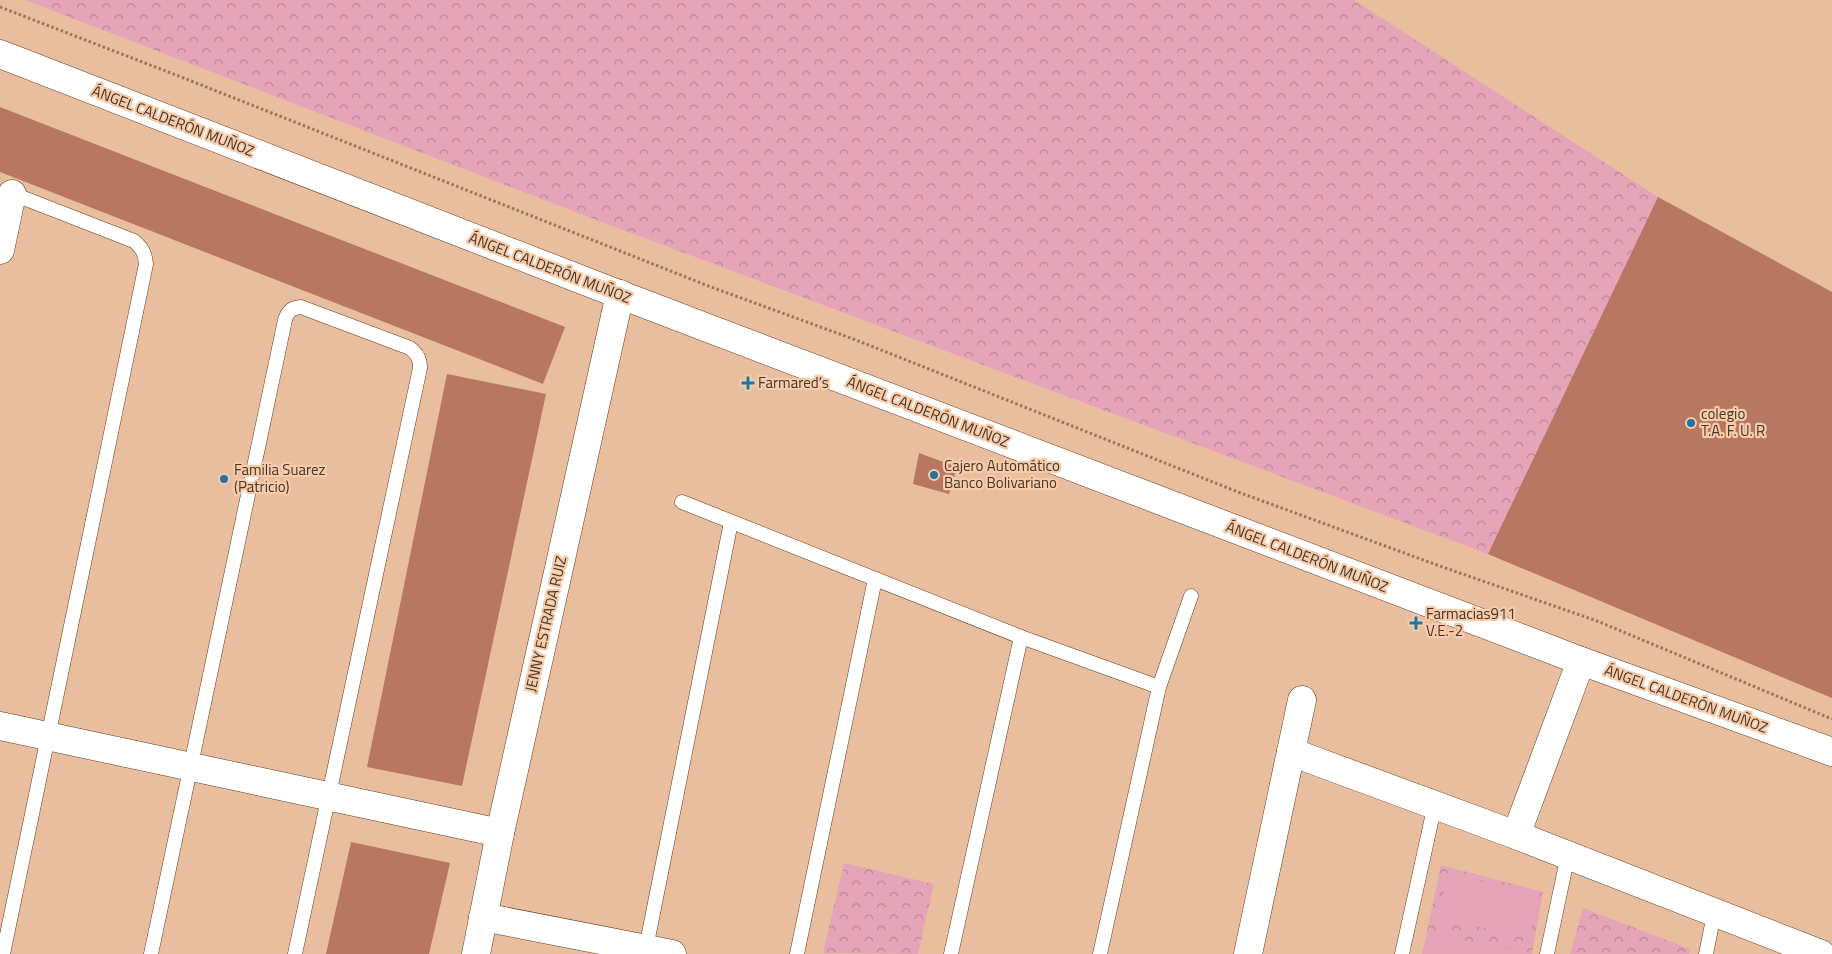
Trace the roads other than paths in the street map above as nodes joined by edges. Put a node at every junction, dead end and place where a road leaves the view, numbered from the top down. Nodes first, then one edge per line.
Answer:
1 (0, 54) edge
2 (6, 192) edge
3 (0, 250) edge
4 (620, 294) junction
5 (682, 502) dead end
6 (731, 522) junction
7 (875, 579) junction
8 (1191, 596) dead end
9 (1021, 637) junction
10 (1581, 661) junction
11 (1159, 687) junction
12 (1302, 700) dead end
13 (0, 726) edge
14 (48, 737) junction
15 (1291, 752) junction
16 (1832, 752) edge
17 (190, 766) junction
18 (328, 796) junction
19 (1435, 804) junction
20 (500, 833) junction
21 (1516, 835) junction
22 (1568, 855) junction
23 (1714, 914) junction
24 (483, 917) junction
25 (654, 952) edge
26 (2, 954) edge
27 (151, 954) edge
28 (295, 954) edge
29 (476, 954) edge
30 (797, 954) edge
31 (950, 954) edge
32 (1100, 954) edge
33 (1248, 954) edge
34 (1402, 954) edge
35 (1547, 954) edge
36 (1706, 954) edge
37 (1821, 954) edge

1 - 4 street, ÁNGEL CALDERÓN MUÑOZ
2 - 3 street
2 - 14 lane
4 - 10 street, ÁNGEL CALDERÓN MUÑOZ
4 - 20 street, JENNY ESTRADA RUIZ
5 - 6 lane
6 - 7 lane
6 - 25 lane
7 - 9 lane
7 - 30 lane
8 - 11 lane
9 - 11 lane
9 - 31 lane
10 - 16 street, ÁNGEL CALDERÓN MUÑOZ
10 - 21 street
11 - 32 lane
12 - 15 street
13 - 14 street
14 - 17 street
14 - 26 lane
15 - 19 street
15 - 33 street
17 - 18 street
17 - 18 lane
17 - 27 lane
18 - 20 street
18 - 28 lane
19 - 21 street
19 - 34 lane
20 - 24 street, JENNY ESTRADA RUIZ
21 - 22 street
22 - 23 street
22 - 35 lane
23 - 36 lane
23 - 37 street
24 - 25 street
24 - 29 street, JENNY ESTRADA RUIZ

